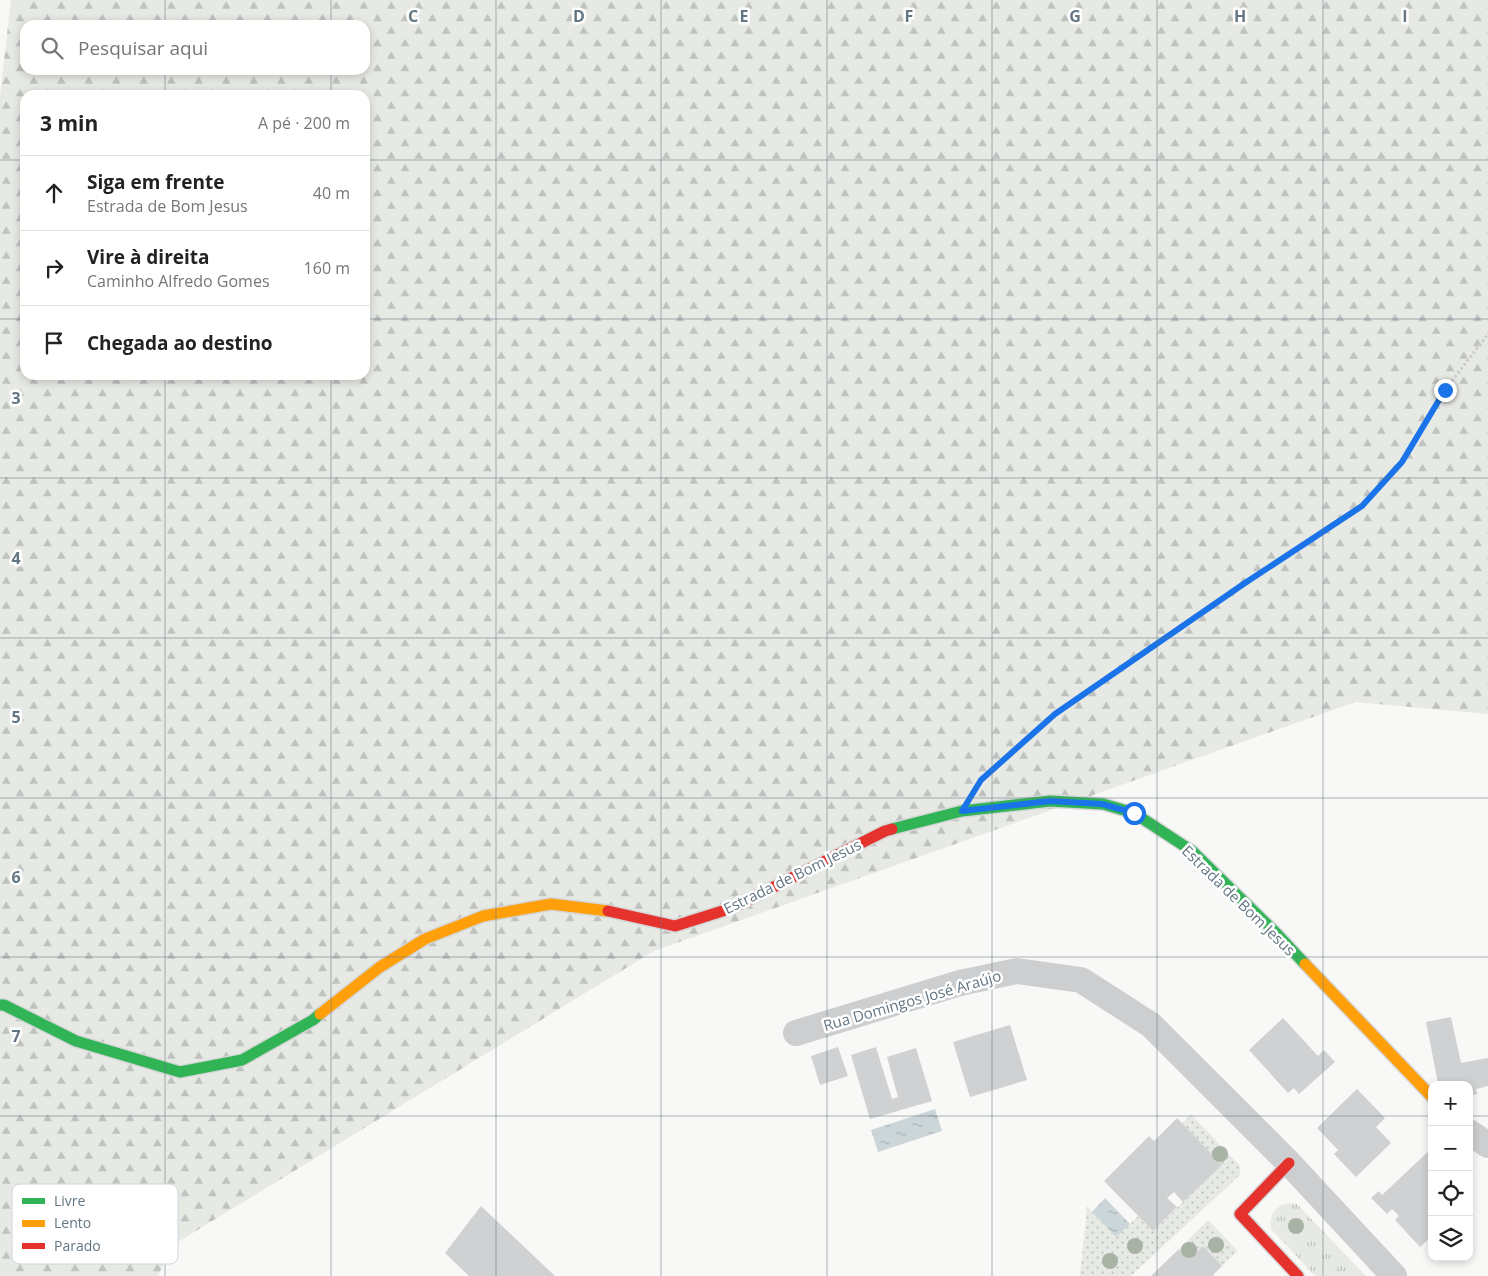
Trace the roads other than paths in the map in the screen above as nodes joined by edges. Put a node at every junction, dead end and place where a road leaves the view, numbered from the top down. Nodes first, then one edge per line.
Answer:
1 (0, 1005) edge
2 (796, 1033) dead end
3 (1428, 1093) edge
4 (1473, 1135) edge
5 (1488, 1145) edge
6 (1289, 1163) junction
7 (1298, 1276) edge
8 (1394, 1276) edge

1 - 3 street, Estrada de Bom Jesus
2 - 6 street, Rua Domingos José Araújo
4 - 5 street
6 - 7 street
6 - 8 street, Rua Domingos José Araújo

